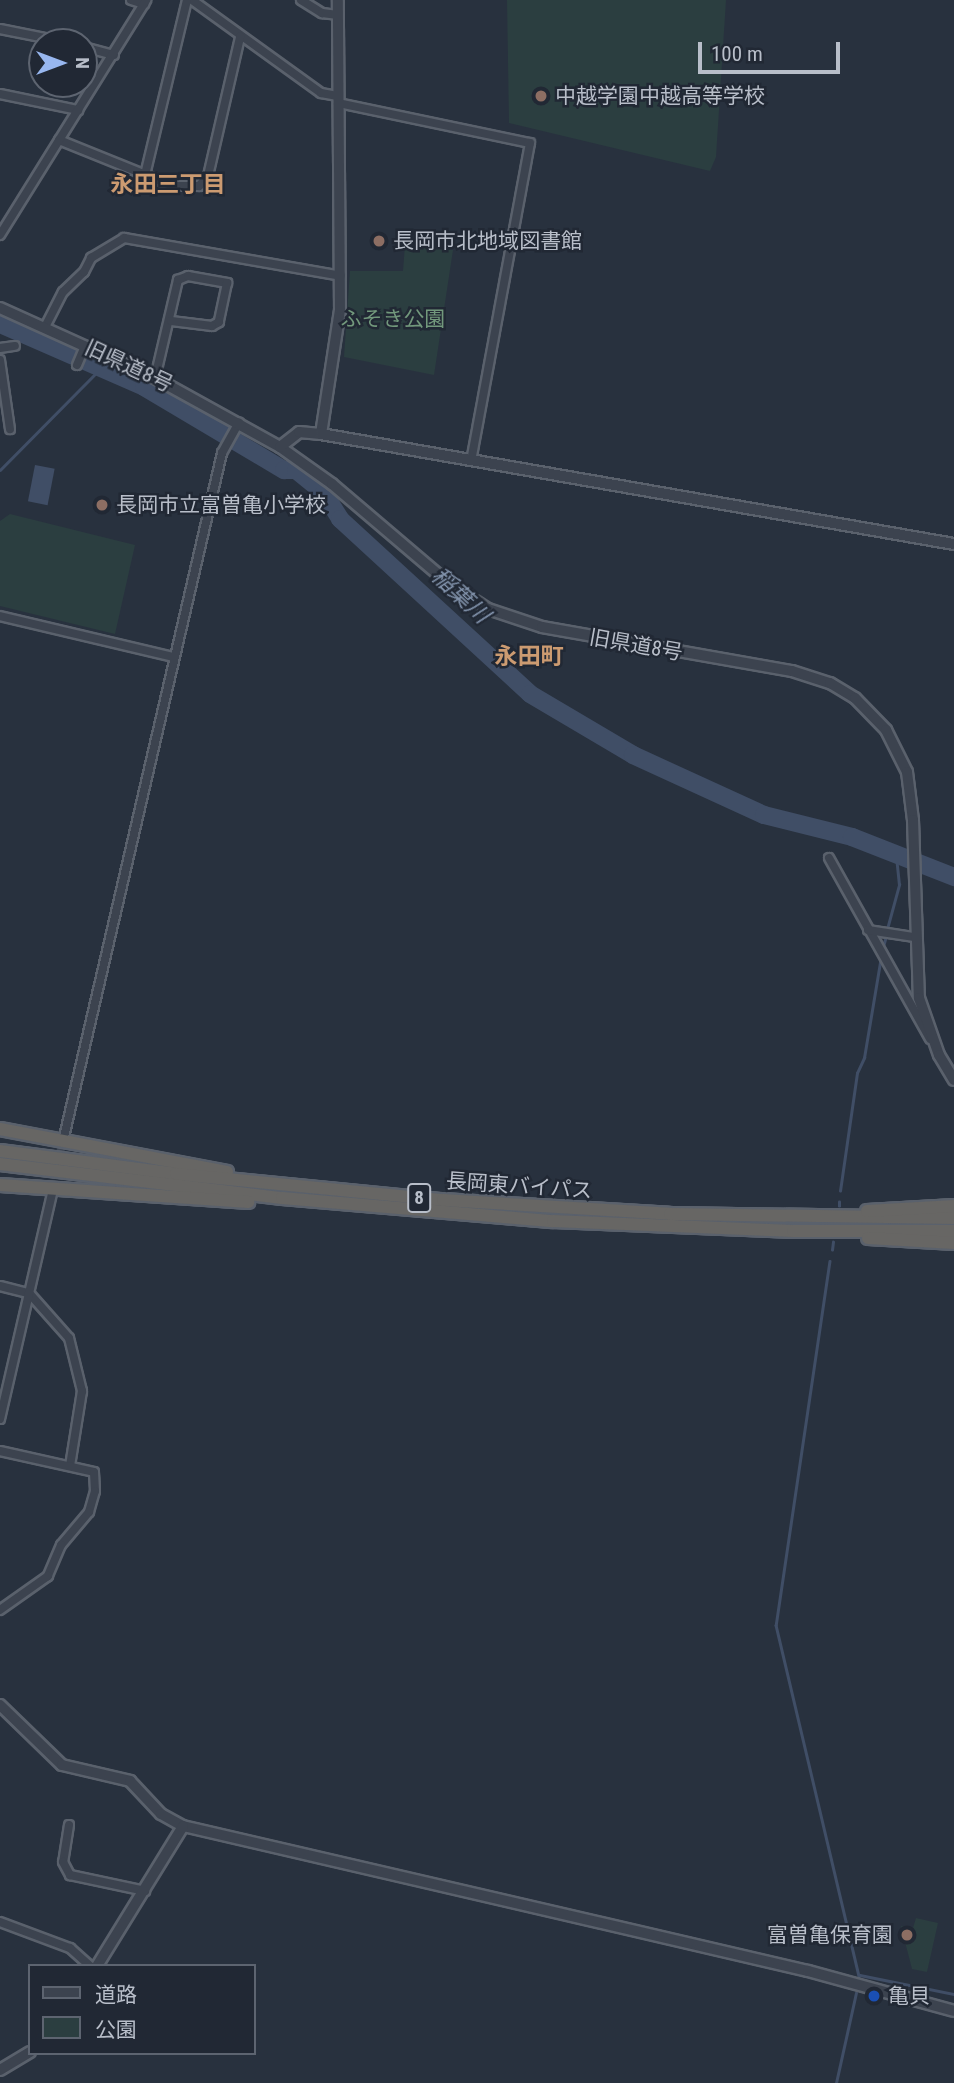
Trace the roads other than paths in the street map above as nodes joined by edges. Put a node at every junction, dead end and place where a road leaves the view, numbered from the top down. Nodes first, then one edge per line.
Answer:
1 (131, 0) edge
2 (187, 0) edge
3 (192, 0) edge
4 (301, 0) edge
5 (338, 0) edge
6 (145, 2) edge
7 (338, 15) junction
8 (0, 29) edge
9 (28, 35) edge
10 (240, 37) junction
11 (98, 51) edge
12 (114, 55) junction
13 (0, 94) edge
14 (338, 99) junction
15 (78, 110) junction
16 (60, 140) junction
17 (145, 175) junction
18 (0, 235) edge
19 (341, 276) junction
20 (0, 308) edge
21 (171, 321) junction
22 (45, 327) junction
23 (15, 346) dead end
24 (0, 348) edge
25 (84, 348) junction
26 (0, 360) edge
27 (77, 365) dead end
28 (155, 378) junction
29 (239, 422) junction
30 (10, 429) dead end
31 (321, 434) junction
32 (280, 447) junction
33 (471, 460) junction
34 (954, 544) edge
35 (0, 616) edge
36 (174, 657) junction
37 (829, 858) dead end
38 (867, 930) junction
39 (914, 937) junction
40 (939, 1055) junction
41 (954, 1080) edge
42 (0, 1129) edge
43 (64, 1137) tunnel mouth
44 (0, 1151) edge
45 (0, 1164) edge
46 (0, 1185) edge
47 (52, 1193) tunnel mouth
48 (443, 1200) junction
49 (954, 1206) edge
50 (409, 1210) junction
51 (839, 1217) junction
52 (954, 1218) edge
53 (824, 1231) junction
54 (954, 1231) edge
55 (954, 1243) edge
56 (0, 1286) edge
57 (29, 1293) junction
58 (0, 1419) edge
59 (0, 1451) edge
60 (70, 1466) junction
61 (0, 1610) edge
62 (0, 1705) edge
63 (69, 1825) dead end
64 (183, 1826) junction
65 (145, 1891) junction
66 (1, 1924) edge
67 (88, 1964) edge
68 (98, 1964) edge
69 (954, 2011) edge
70 (28, 2053) edge
71 (0, 2070) edge

1 - 6 street
2 - 17 street
3 - 10 street
4 - 7 street
5 - 7 street
6 - 12 street
7 - 14 street
8 - 9 street
10 - 14 street
10 - 17 street
11 - 12 street
12 - 15 street
13 - 15 street
14 - 19 street
14 - 33 street
15 - 16 street
16 - 17 street
16 - 18 street
19 - 22 street
19 - 31 street
20 - 22 street, 旧県道8号
21 - 21 street
21 - 28 street
22 - 25 street, 旧県道8号
23 - 24 street
25 - 27 street
25 - 28 street, 旧県道8号
26 - 30 street
28 - 29 street, 旧県道8号
29 - 32 street, 旧県道8号
29 - 36 street
31 - 32 street
31 - 33 street
32 - 39 street, 旧県道8号
33 - 34 street
35 - 36 street
36 - 43 street
37 - 38 street
38 - 39 street
38 - 40 street
39 - 40 street
40 - 41 street
42 - 48 highway, 8
44 - 48 highway, 長岡東バイパス / 8
45 - 50 highway, 長岡東バイパス / 8
46 - 50 highway, 8
47 - 57 street
48 - 51 highway, 長岡東バイパス / 8
49 - 51 highway
50 - 53 highway, 長岡東バイパス / 8
51 - 52 highway, 長岡東バイパス / 8
53 - 54 highway, 長岡東バイパス / 8
53 - 55 highway
56 - 57 street
57 - 58 street
57 - 60 street
59 - 60 street
60 - 61 street
62 - 64 street
63 - 65 street
64 - 65 street
64 - 69 street
65 - 68 street
66 - 67 street
70 - 71 street

